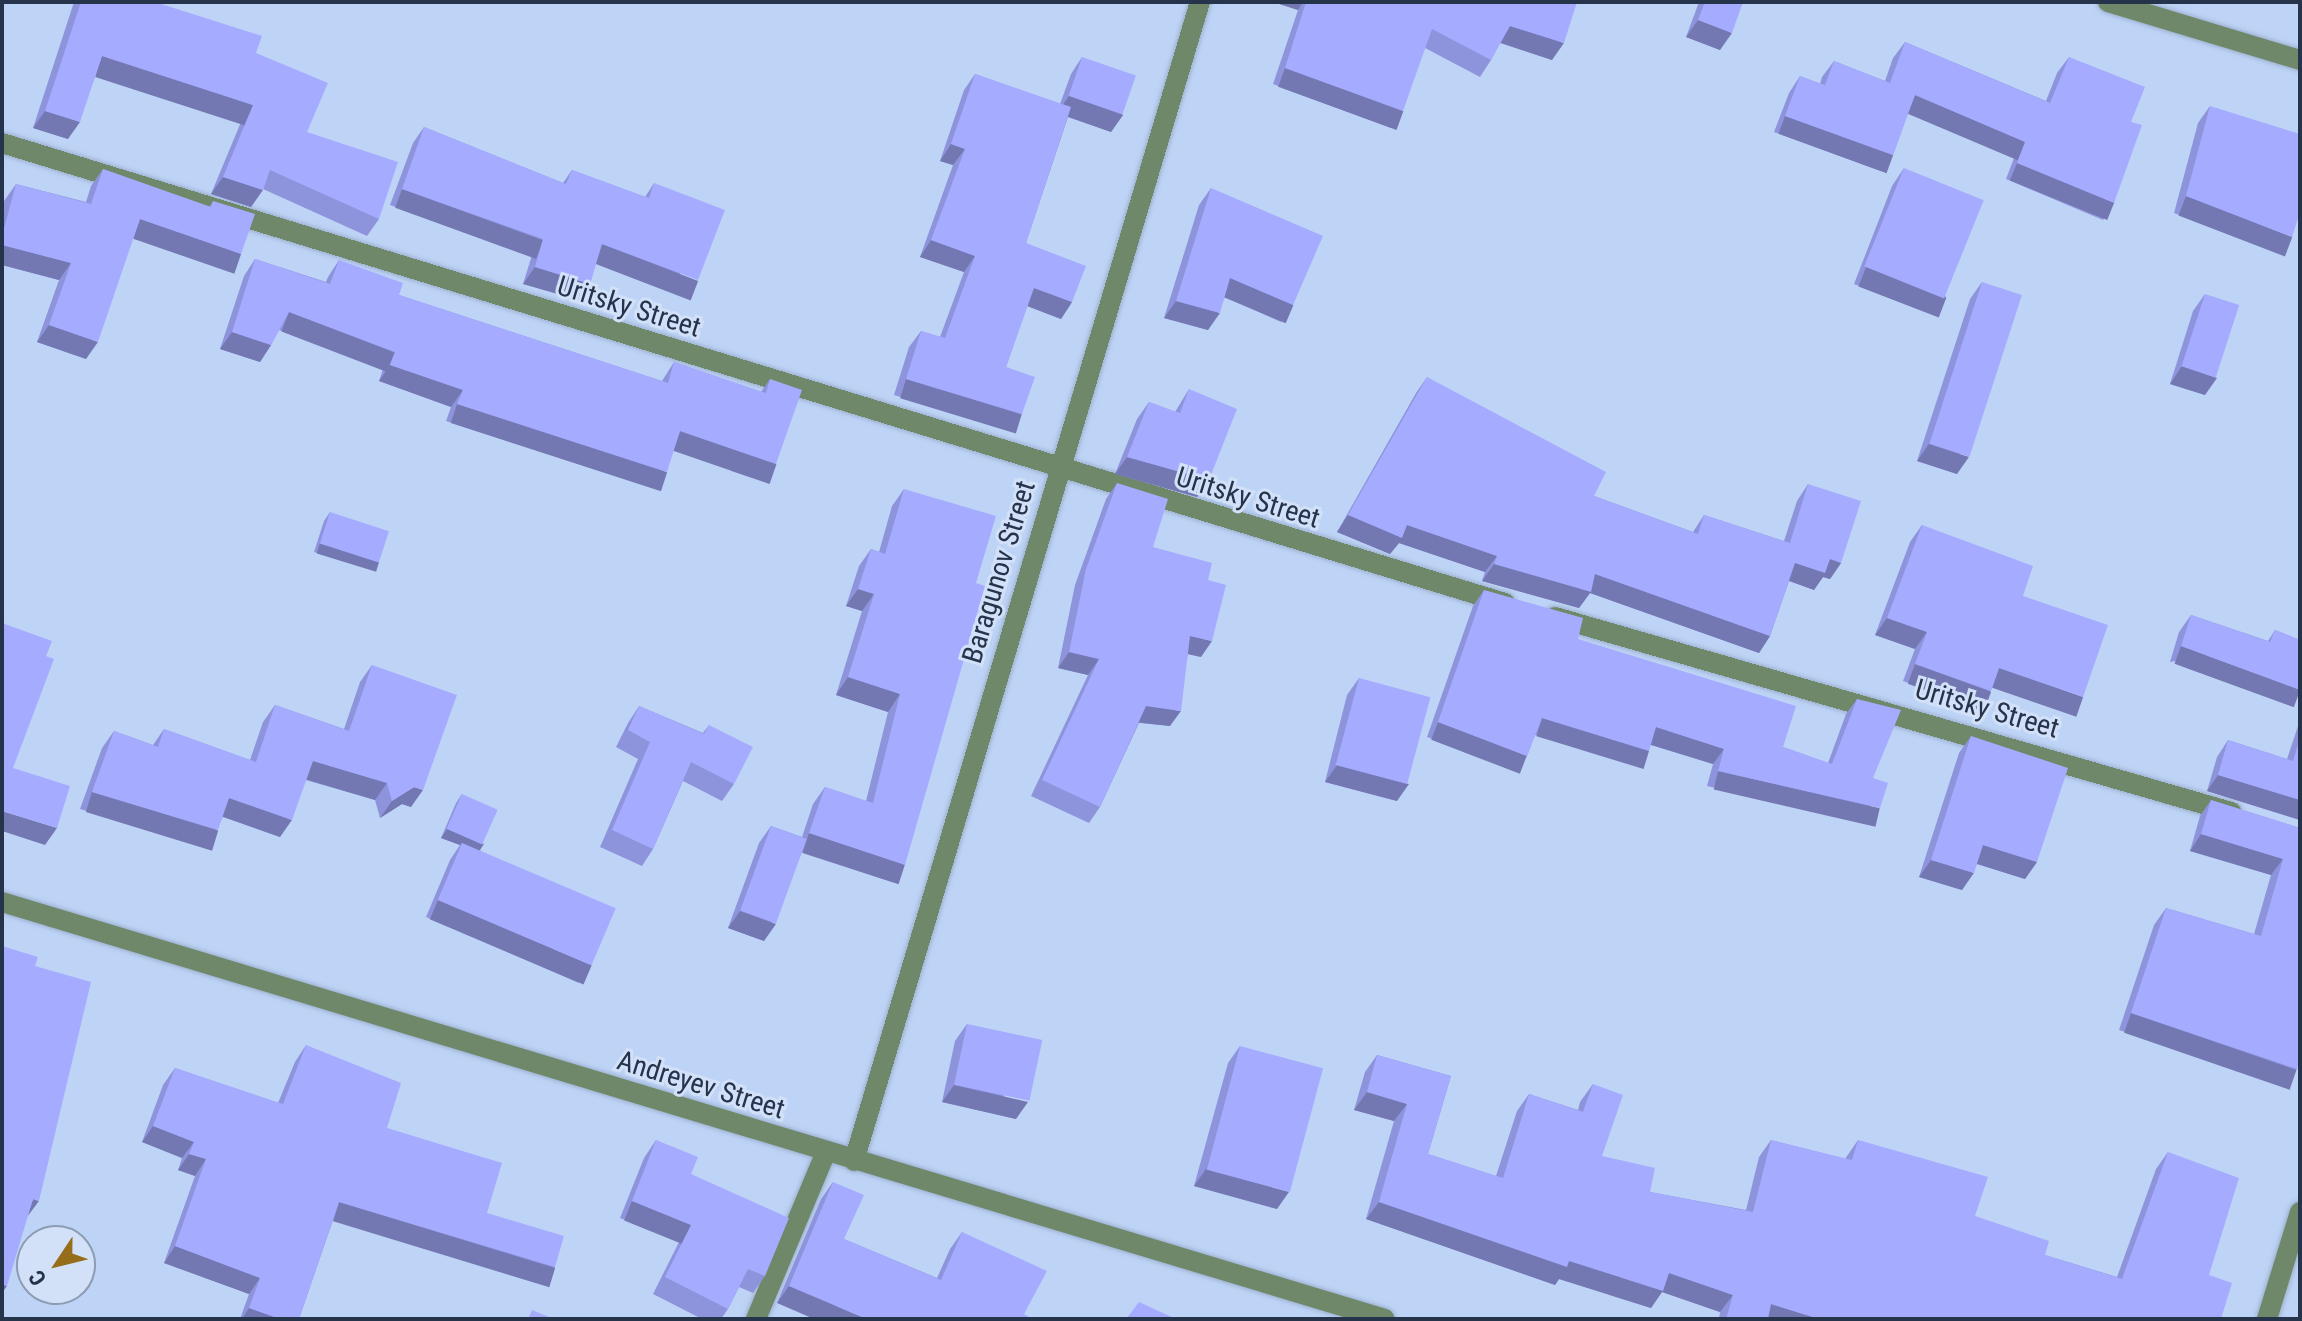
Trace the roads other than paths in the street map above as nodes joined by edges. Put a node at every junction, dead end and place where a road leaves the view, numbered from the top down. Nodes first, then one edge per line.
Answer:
1 (1200, 2) edge
2 (2108, 2) edge
3 (2300, 60) edge
4 (2, 143) edge
5 (1060, 468) junction
6 (2255, 820) edge
7 (2, 902) edge
8 (826, 1152) junction
9 (854, 1161) junction
10 (2300, 1212) edge
11 (756, 1319) edge
12 (1385, 1319) edge
13 (2267, 1319) edge

1 - 5 street, Baragunov Street
2 - 3 street
4 - 5 street, Uritsky Street
5 - 6 street, Uritsky Street
5 - 9 street, Baragunov Street
7 - 8 street, Andreyev Street
8 - 9 street, Andreyev Street
8 - 11 street
9 - 12 street, Andreyev Street
10 - 13 street

